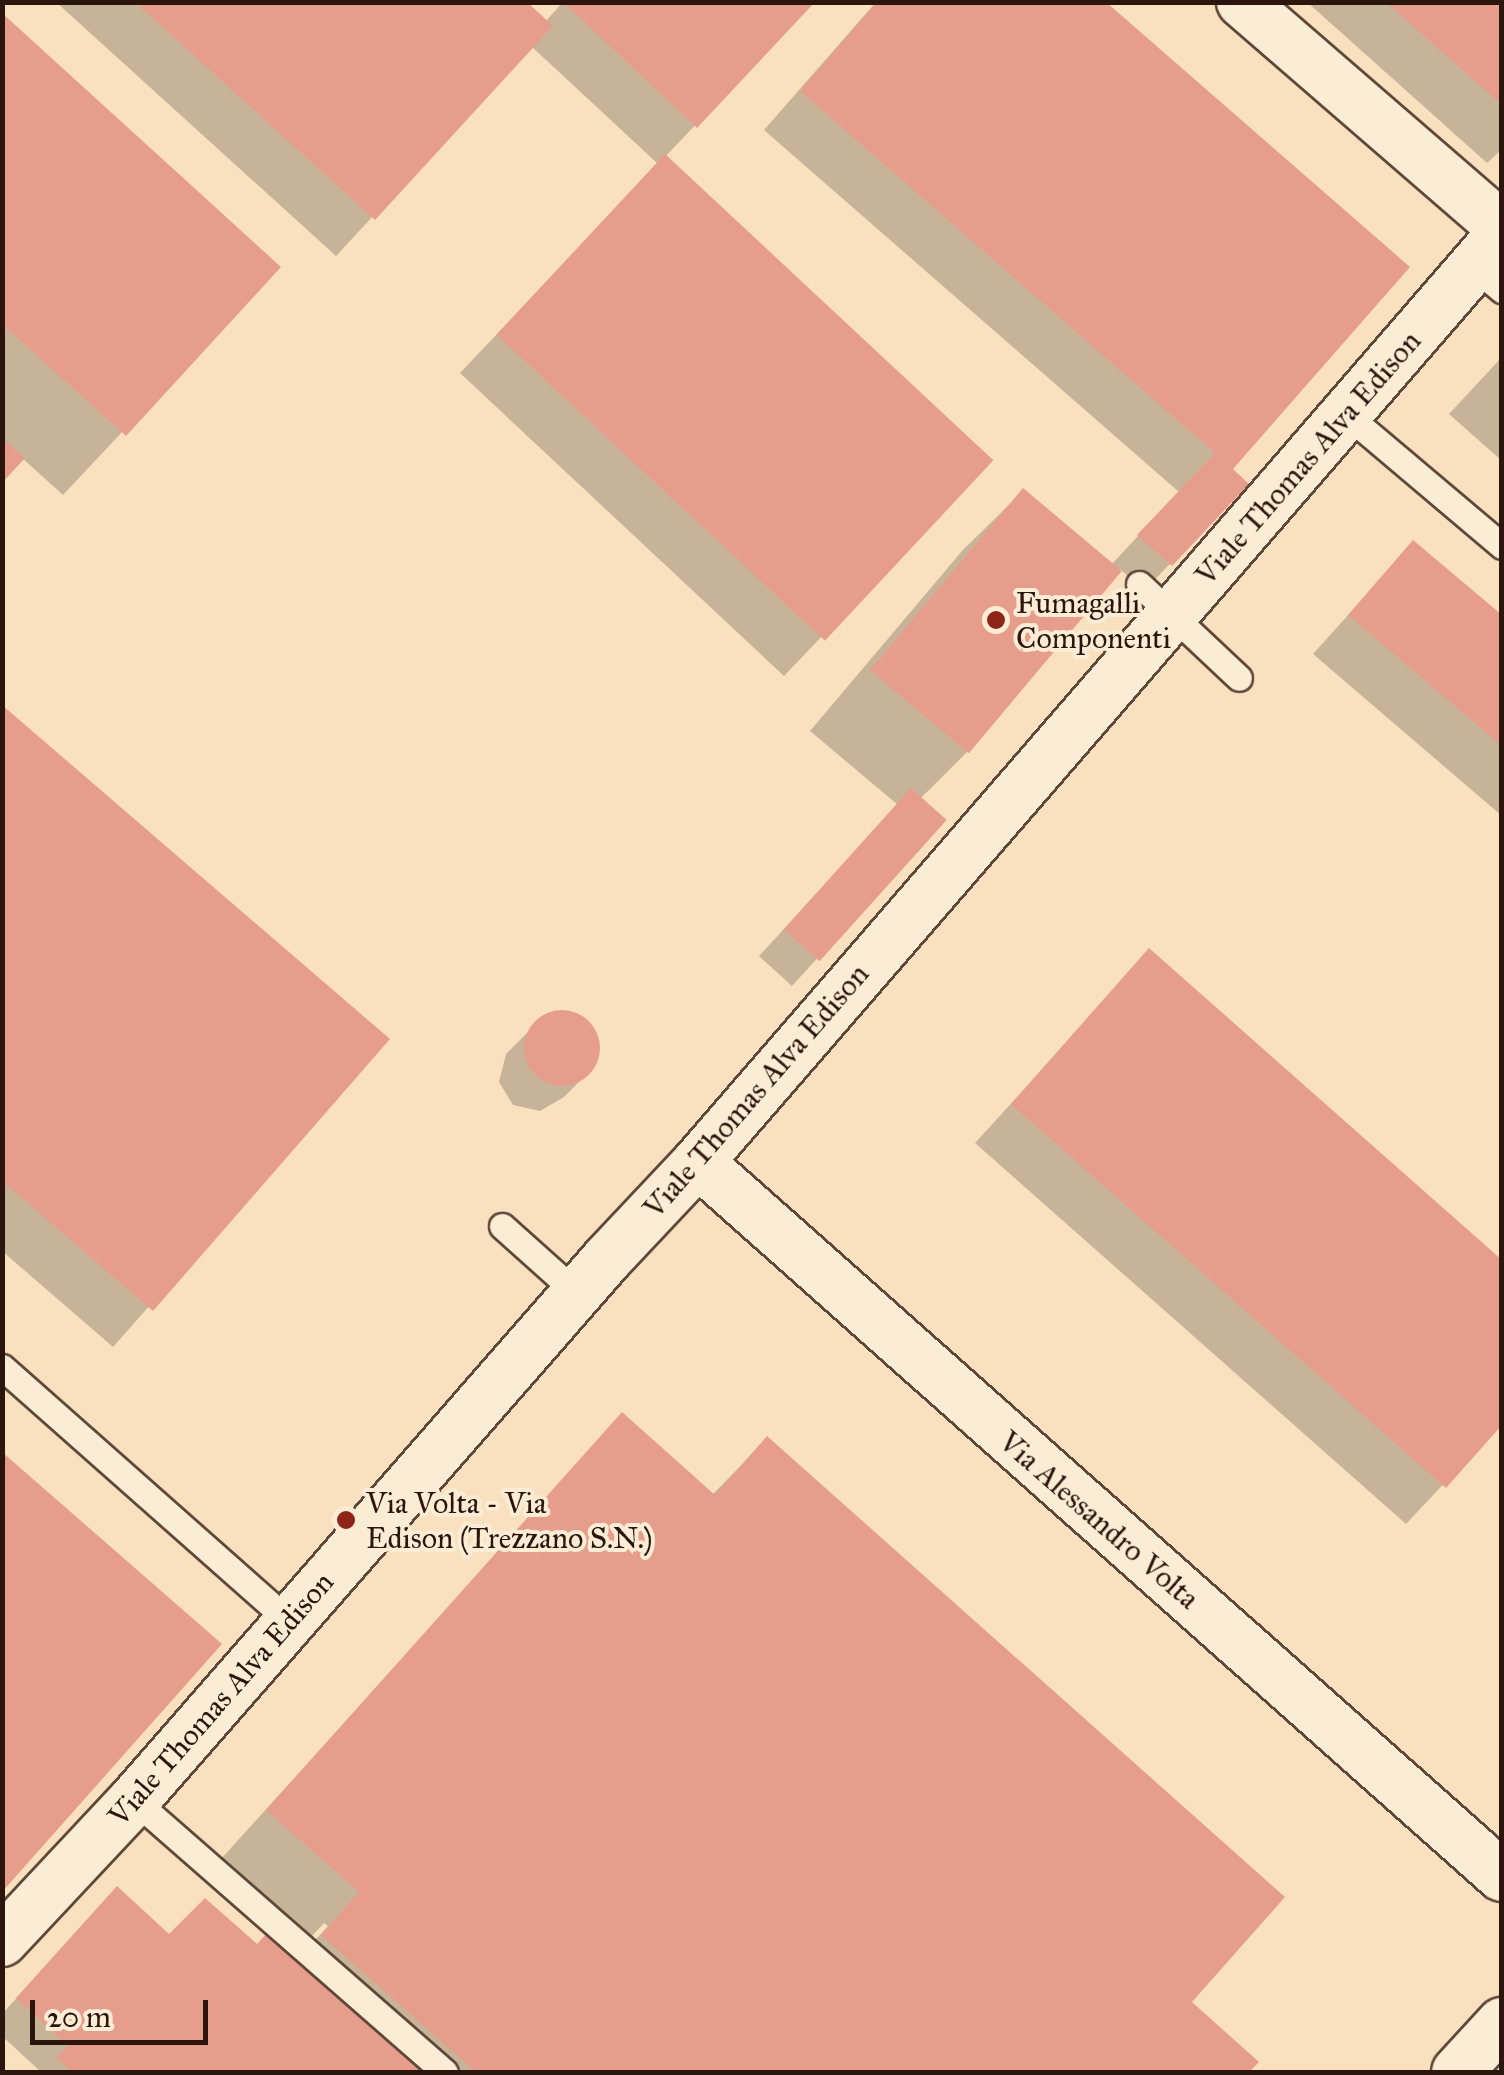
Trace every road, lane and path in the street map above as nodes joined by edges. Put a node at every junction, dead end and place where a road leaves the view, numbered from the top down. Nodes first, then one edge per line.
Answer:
1 (1242, 2) edge
2 (1494, 254) edge
3 (1347, 415) junction
4 (1502, 546) edge
5 (1156, 600) junction
6 (1239, 678) dead end
7 (698, 1162) junction
8 (502, 1226) dead end
9 (578, 1294) junction
10 (2, 1367) edge
11 (290, 1622) junction
12 (134, 1800) junction
13 (1502, 1876) edge
14 (2, 1942) edge
15 (1502, 2023) edge
16 (445, 2072) edge
17 (1457, 2072) edge

1 - 2 street
2 - 3 street, Viale Thomas Alva Edison
3 - 4 lane
3 - 5 street, Viale Thomas Alva Edison
5 - 6 lane
5 - 7 street, Viale Thomas Alva Edison
7 - 9 street, Viale Thomas Alva Edison
7 - 13 street, Via Alessandro Volta
8 - 9 lane
9 - 11 street, Viale Thomas Alva Edison
10 - 11 lane
11 - 12 street, Viale Thomas Alva Edison
12 - 14 street, Viale Thomas Alva Edison
12 - 16 lane
15 - 17 street

